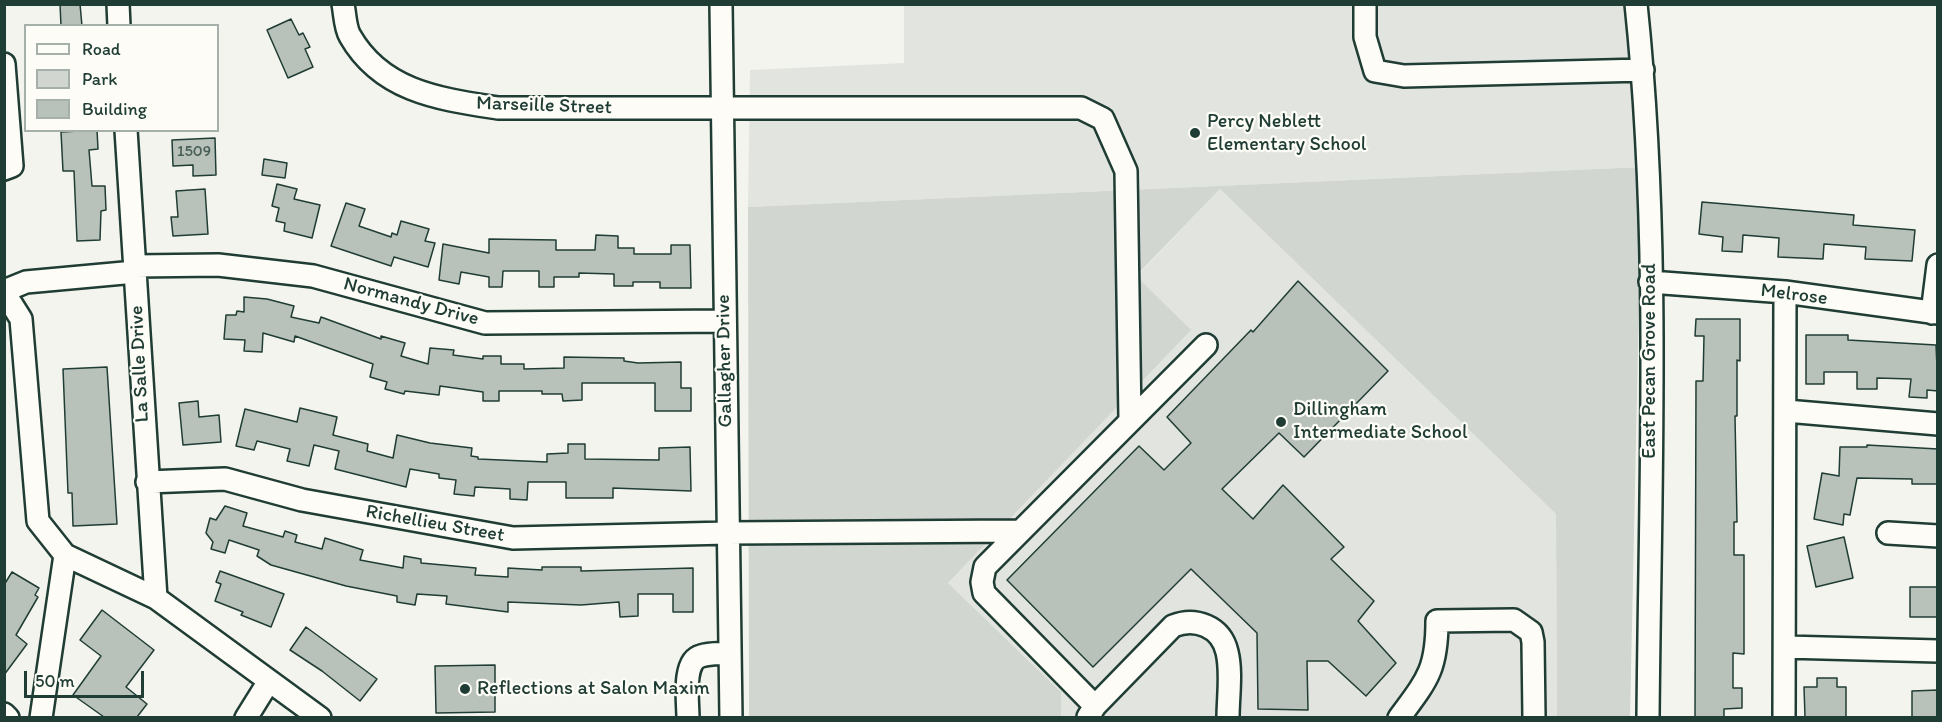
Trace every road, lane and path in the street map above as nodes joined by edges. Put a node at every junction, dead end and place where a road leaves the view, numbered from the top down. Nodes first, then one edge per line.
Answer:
1 (118, 4) edge
2 (343, 4) edge
3 (721, 4) edge
4 (1365, 4) edge
5 (1636, 4) edge
6 (119, 24) edge
7 (4, 64) edge
8 (1643, 70) junction
9 (722, 110) junction
10 (126, 132) edge
11 (4, 169) edge
12 (1938, 265) edge
13 (135, 269) junction
14 (1650, 282) junction
15 (4, 292) edge
16 (1785, 292) junction
17 (1935, 313) edge
18 (725, 321) junction
19 (1206, 345) dead end
20 (1786, 411) junction
21 (1130, 419) junction
22 (1938, 424) edge
23 (147, 482) junction
24 (1018, 531) junction
25 (728, 533) junction
26 (1888, 533) dead end
27 (1938, 536) edge
28 (65, 555) junction
29 (156, 598) junction
30 (1785, 646) junction
31 (1938, 651) edge
32 (730, 653) junction
33 (269, 681) junction
34 (1091, 712) edge
35 (4, 714) edge
36 (8, 717) edge
37 (41, 717) edge
38 (246, 717) edge
39 (320, 717) edge
40 (688, 717) edge
41 (731, 717) edge
42 (1228, 717) edge
43 (1398, 717) edge
44 (1534, 717) edge
45 (1648, 717) edge
46 (1784, 717) edge

1 - 6 street
2 - 9 street, Marseille Street
3 - 9 street, Gallagher Drive
4 - 8 street
5 - 8 street, East Pecan Grove Road
7 - 11 street
8 - 14 street, East Pecan Grove Road
9 - 18 street, Gallagher Drive
9 - 21 street, Marseille Street
10 - 13 street, La Salle Drive
12 - 17 street
13 - 15 street, Normandy Drive
13 - 18 street, Normandy Drive
13 - 23 street, La Salle Drive
14 - 16 street, Melrose
14 - 45 street, East Pecan Grove Road
15 - 28 street
16 - 17 street, Melrose
16 - 20 street
18 - 25 street, Gallagher Drive
19 - 21 street
20 - 22 street
20 - 30 street
21 - 24 street
23 - 25 street, Richellieu Street
23 - 29 street, La Salle Drive
24 - 25 street, Richellieu Street
24 - 34 street
25 - 32 street, Gallagher Drive
26 - 27 street
28 - 29 street
28 - 37 street
29 - 33 street
30 - 31 street
30 - 46 street
32 - 40 street
32 - 41 street, Gallagher Drive
33 - 38 street
33 - 39 street
34 - 42 street
35 - 36 street
43 - 44 street

